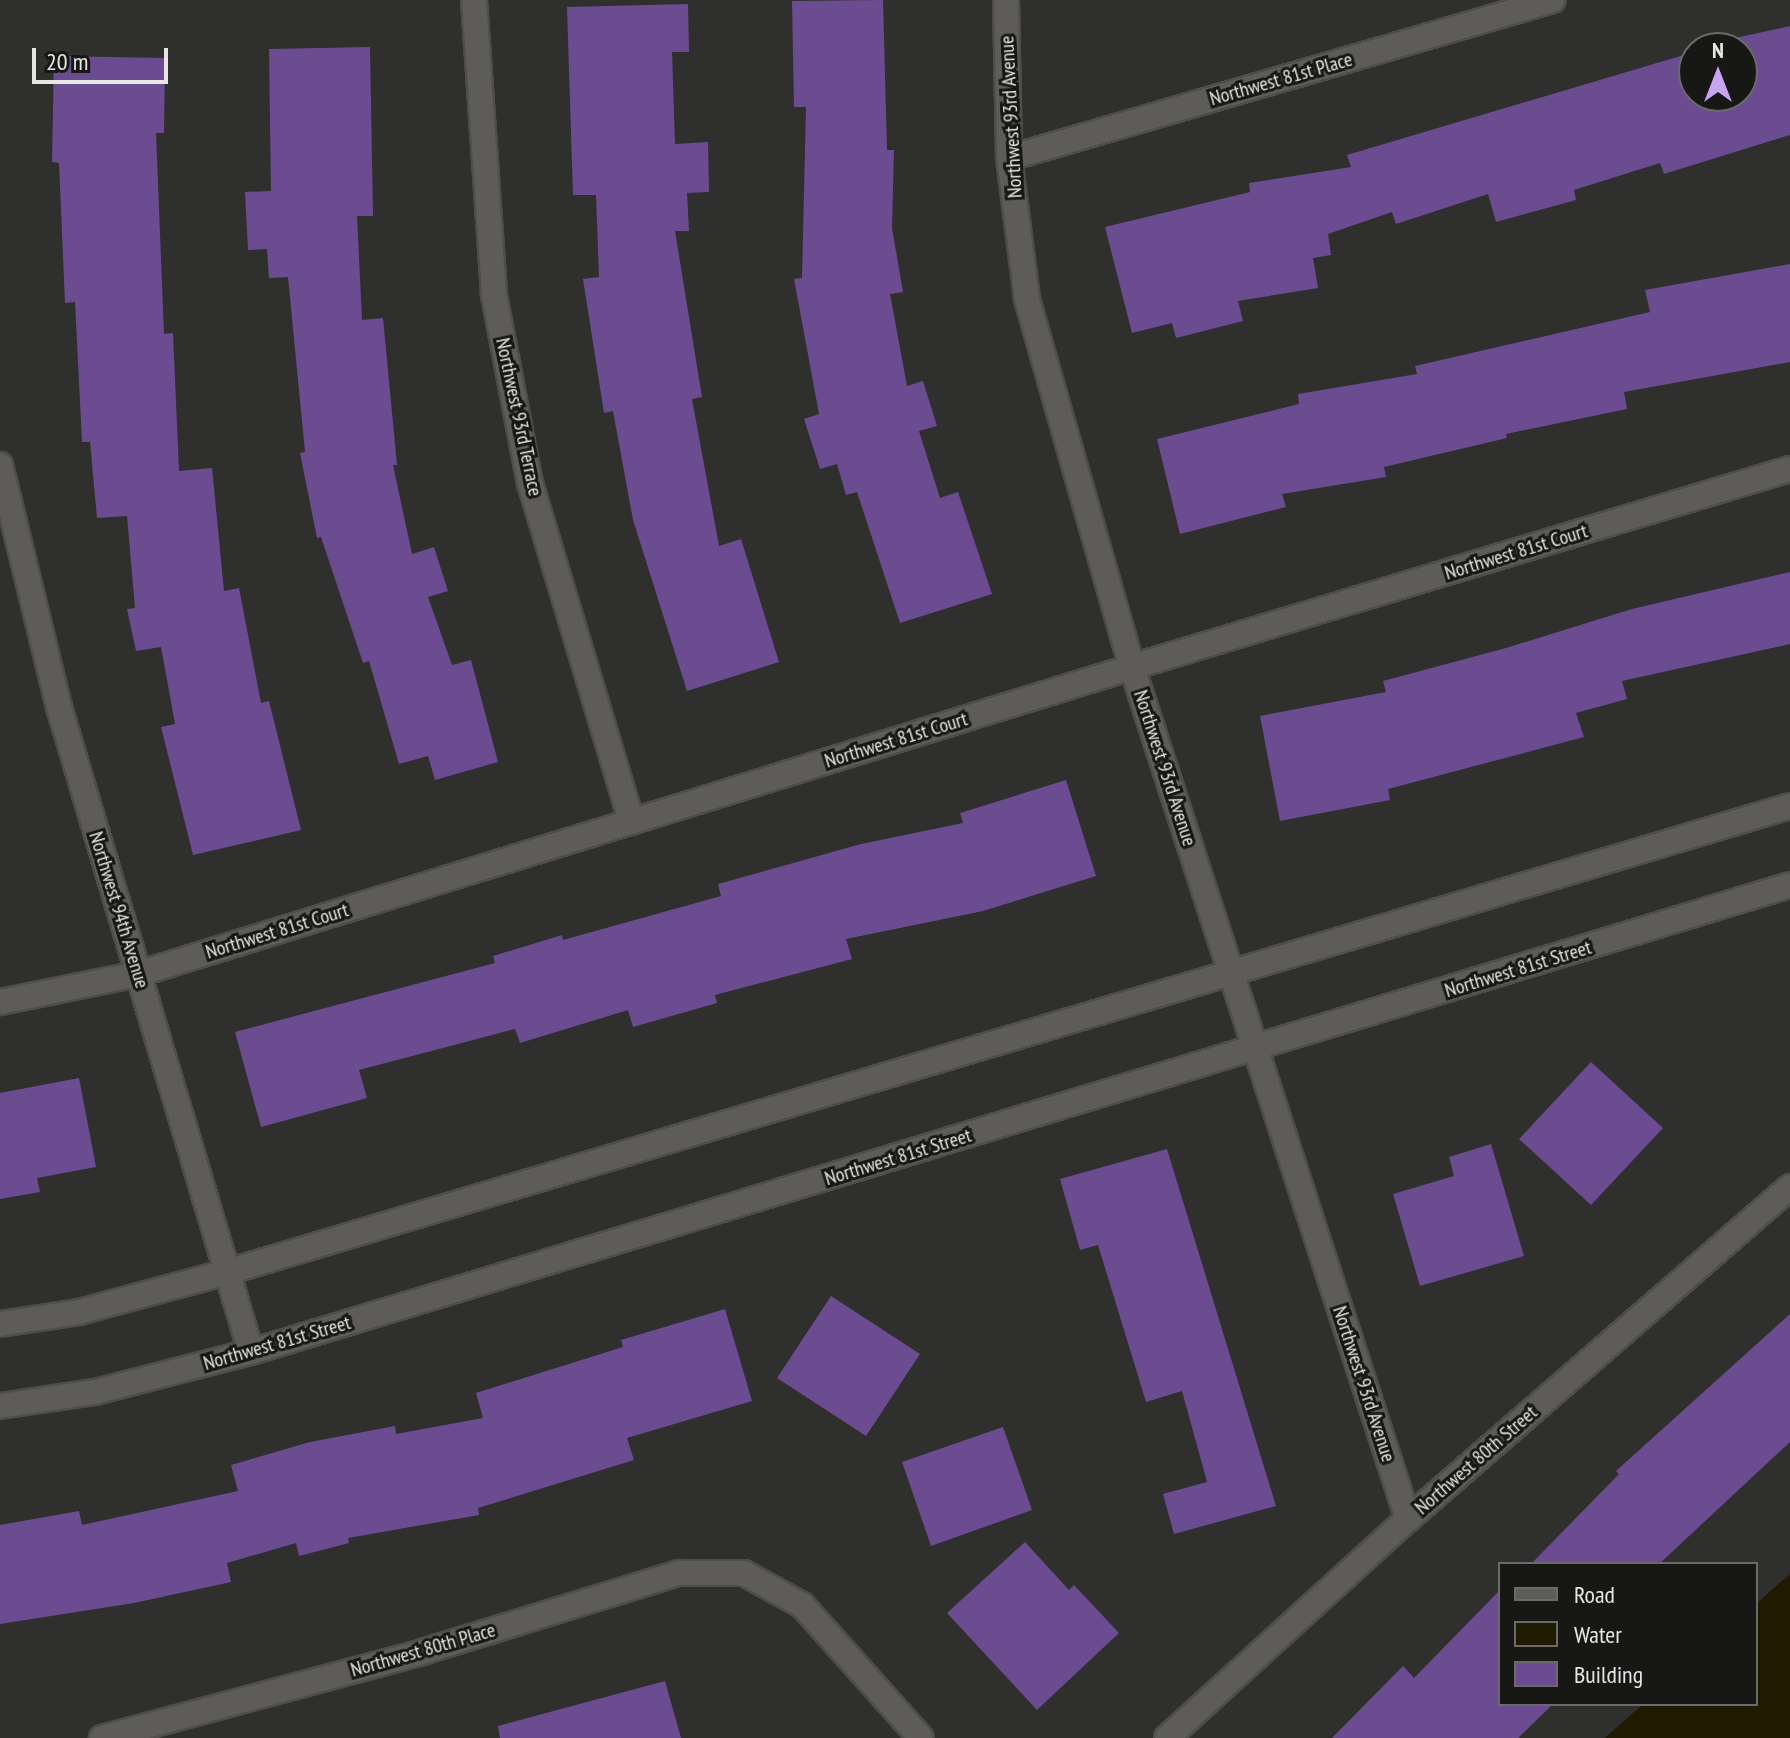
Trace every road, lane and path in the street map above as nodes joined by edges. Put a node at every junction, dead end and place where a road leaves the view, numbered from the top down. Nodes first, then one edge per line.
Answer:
1 (474, 0) edge
2 (1006, 0) edge
3 (1553, 0) edge
4 (1009, 158) junction
5 (0, 465) edge
6 (1790, 469) edge
7 (1132, 667) junction
8 (1790, 806) edge
9 (632, 822) junction
10 (1790, 885) edge
11 (1231, 973) junction
12 (138, 974) junction
13 (0, 1002) edge
14 (1255, 1049) junction
15 (1790, 1187) edge
16 (227, 1272) junction
17 (0, 1324) edge
18 (251, 1352) junction
19 (0, 1406) edge
20 (1408, 1519) junction
21 (102, 1738) edge
22 (921, 1738) edge
23 (1167, 1738) edge

1 - 9 street, Northwest 93rd Terrace
2 - 4 street, Northwest 93rd Avenue
3 - 4 street, Northwest 81st Place
4 - 7 street, Northwest 93rd Avenue
5 - 12 street, Northwest 94th Avenue
6 - 7 street, Northwest 81st Court
7 - 9 street, Northwest 81st Court
7 - 11 street, Northwest 93rd Avenue
8 - 11 street
9 - 12 street, Northwest 81st Court
10 - 14 street, Northwest 81st Street
11 - 14 street, Northwest 93rd Avenue
11 - 16 street
12 - 13 street, Northwest 81st Court
12 - 16 street, Northwest 94th Avenue
14 - 18 street, Northwest 81st Street
14 - 20 street, Northwest 93rd Avenue
15 - 20 street, Northwest 80th Street
16 - 17 street
16 - 18 street, Northwest 94th Avenue
18 - 19 street, Northwest 81st Street
20 - 23 street, Northwest 80th Street
21 - 22 street, Northwest 80th Place

